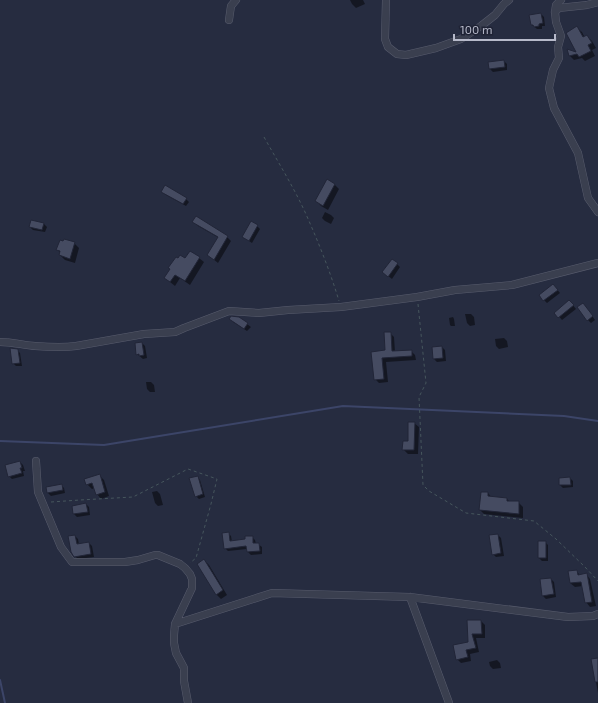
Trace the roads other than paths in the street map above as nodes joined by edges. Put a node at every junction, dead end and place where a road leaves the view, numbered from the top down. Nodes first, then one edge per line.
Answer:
1 (236, 0) edge
2 (386, 0) edge
3 (509, 0) edge
4 (560, 0) edge
5 (598, 2) edge
6 (555, 12) junction
7 (229, 20) dead end
8 (598, 212) edge
9 (598, 263) edge
10 (0, 342) edge
11 (36, 461) dead end
12 (410, 597) junction
13 (598, 614) edge
14 (175, 624) junction
15 (188, 703) edge
16 (450, 703) edge

1 - 7 street
2 - 3 street
4 - 6 street
5 - 6 street
6 - 8 street
9 - 10 street
11 - 14 street
12 - 13 street
12 - 14 street
12 - 16 street
14 - 15 street

